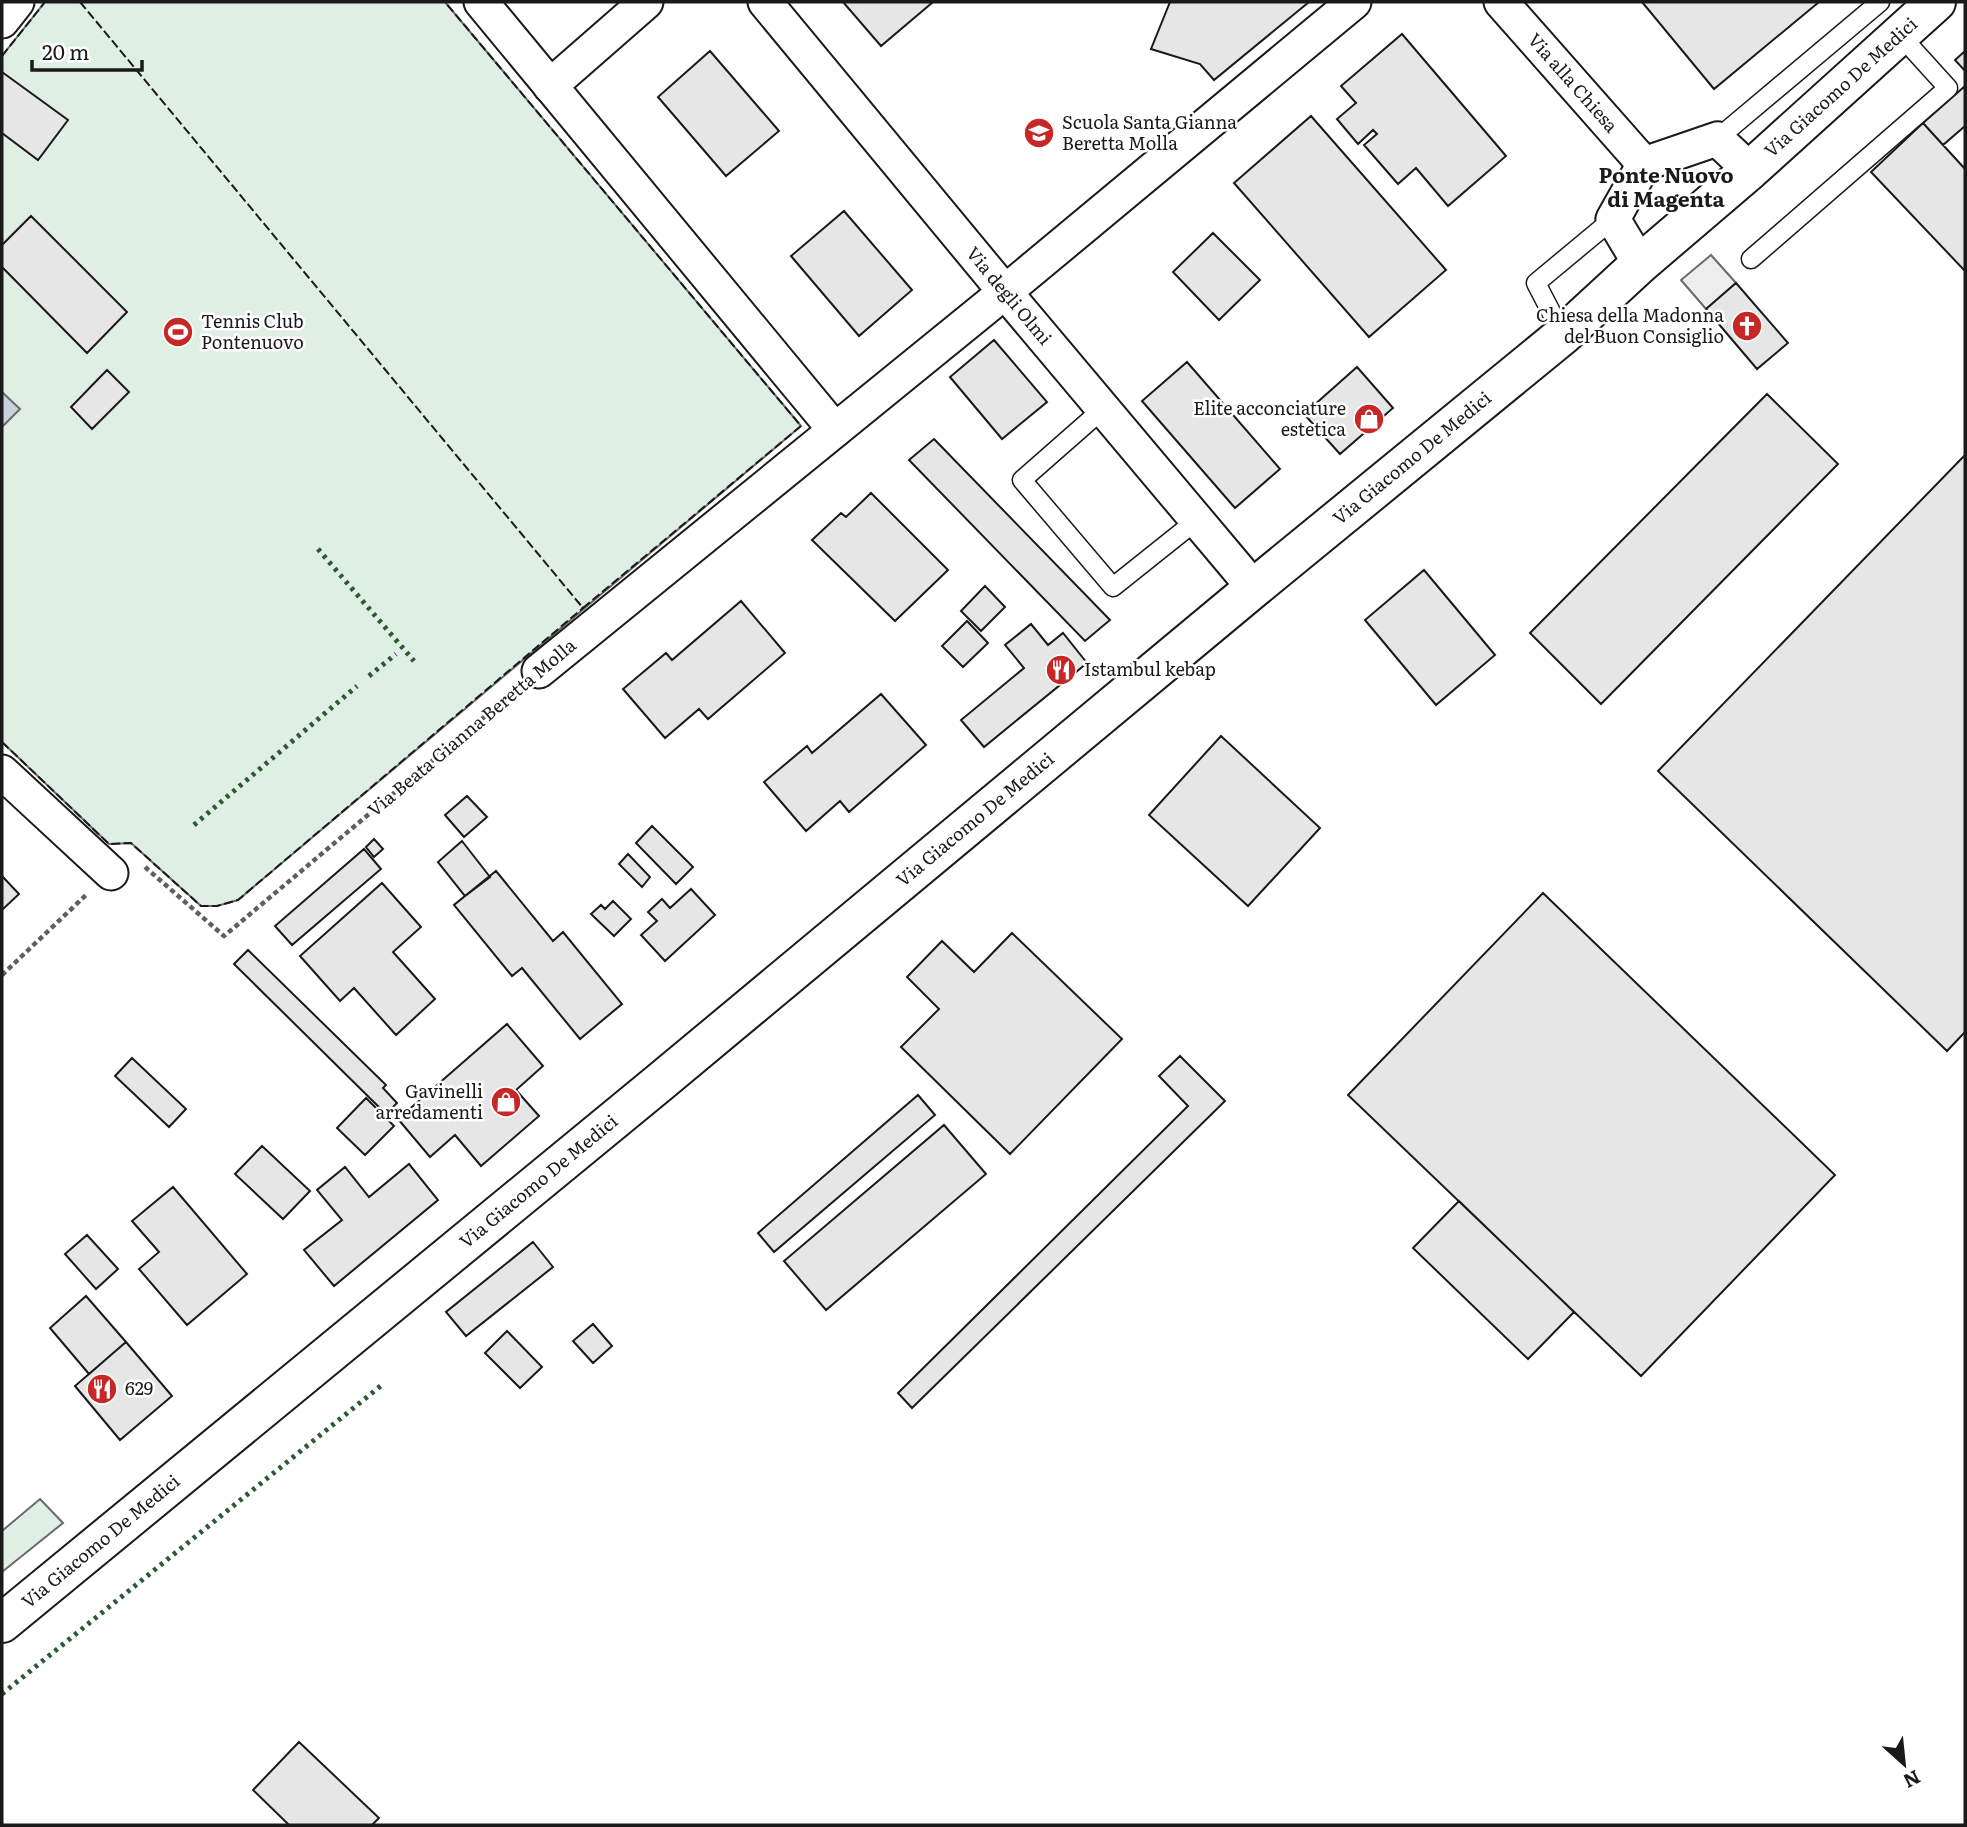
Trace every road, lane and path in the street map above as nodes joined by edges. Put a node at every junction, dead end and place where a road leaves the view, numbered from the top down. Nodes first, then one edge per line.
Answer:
1 (17, 2) edge
2 (481, 2) edge
3 (646, 2) edge
4 (765, 2) edge
5 (1354, 2) edge
6 (1501, 2) edge
7 (1880, 2) edge
8 (1936, 2) edge
9 (2, 21) edge
10 (1900, 34) junction
11 (550, 86) junction
12 (1717, 139) junction
13 (1644, 164) junction
14 (1750, 170) junction
15 (1613, 219) junction
16 (1751, 259) dead end
17 (1640, 264) junction
18 (1004, 292) junction
19 (1563, 335) junction
20 (1104, 408) junction
21 (835, 430) junction
22 (1197, 520) junction
23 (1254, 588) junction
24 (539, 671) joint
25 (2, 772) edge
26 (111, 873) junction
27 (2, 975) edge
28 (2, 1623) edge

1 - 9 street
2 - 11 street
3 - 11 street
4 - 18 street, Via degli Olmi
5 - 18 street, Via Beata Gianna Beretta Molla
6 - 13 street, Via alla Chiesa
7 - 12 lane
8 - 10 main road, Via Giacomo De Medici
10 - 14 main road, Via Giacomo De Medici
10 - 16 lane
11 - 21 street
12 - 13 street
12 - 14 street
13 - 15 street
14 - 17 main road, Via Giacomo De Medici
15 - 17 street
15 - 19 lane
17 - 19 main road, Via Giacomo De Medici
18 - 20 street, Via degli Olmi
18 - 21 street, Via Beata Gianna Beretta Molla
19 - 23 main road, Via Giacomo De Medici
20 - 22 street, Via degli Olmi
20 - 22 lane
21 - 24 street, Via Beata Gianna Beretta Molla
22 - 23 street, Via degli Olmi
23 - 28 main road, Via Giacomo De Medici
24 - 26 path, Via Beata Gianna Beretta Molla
25 - 26 street
26 - 27 path, Via Beata Gianna Beretta Molla

